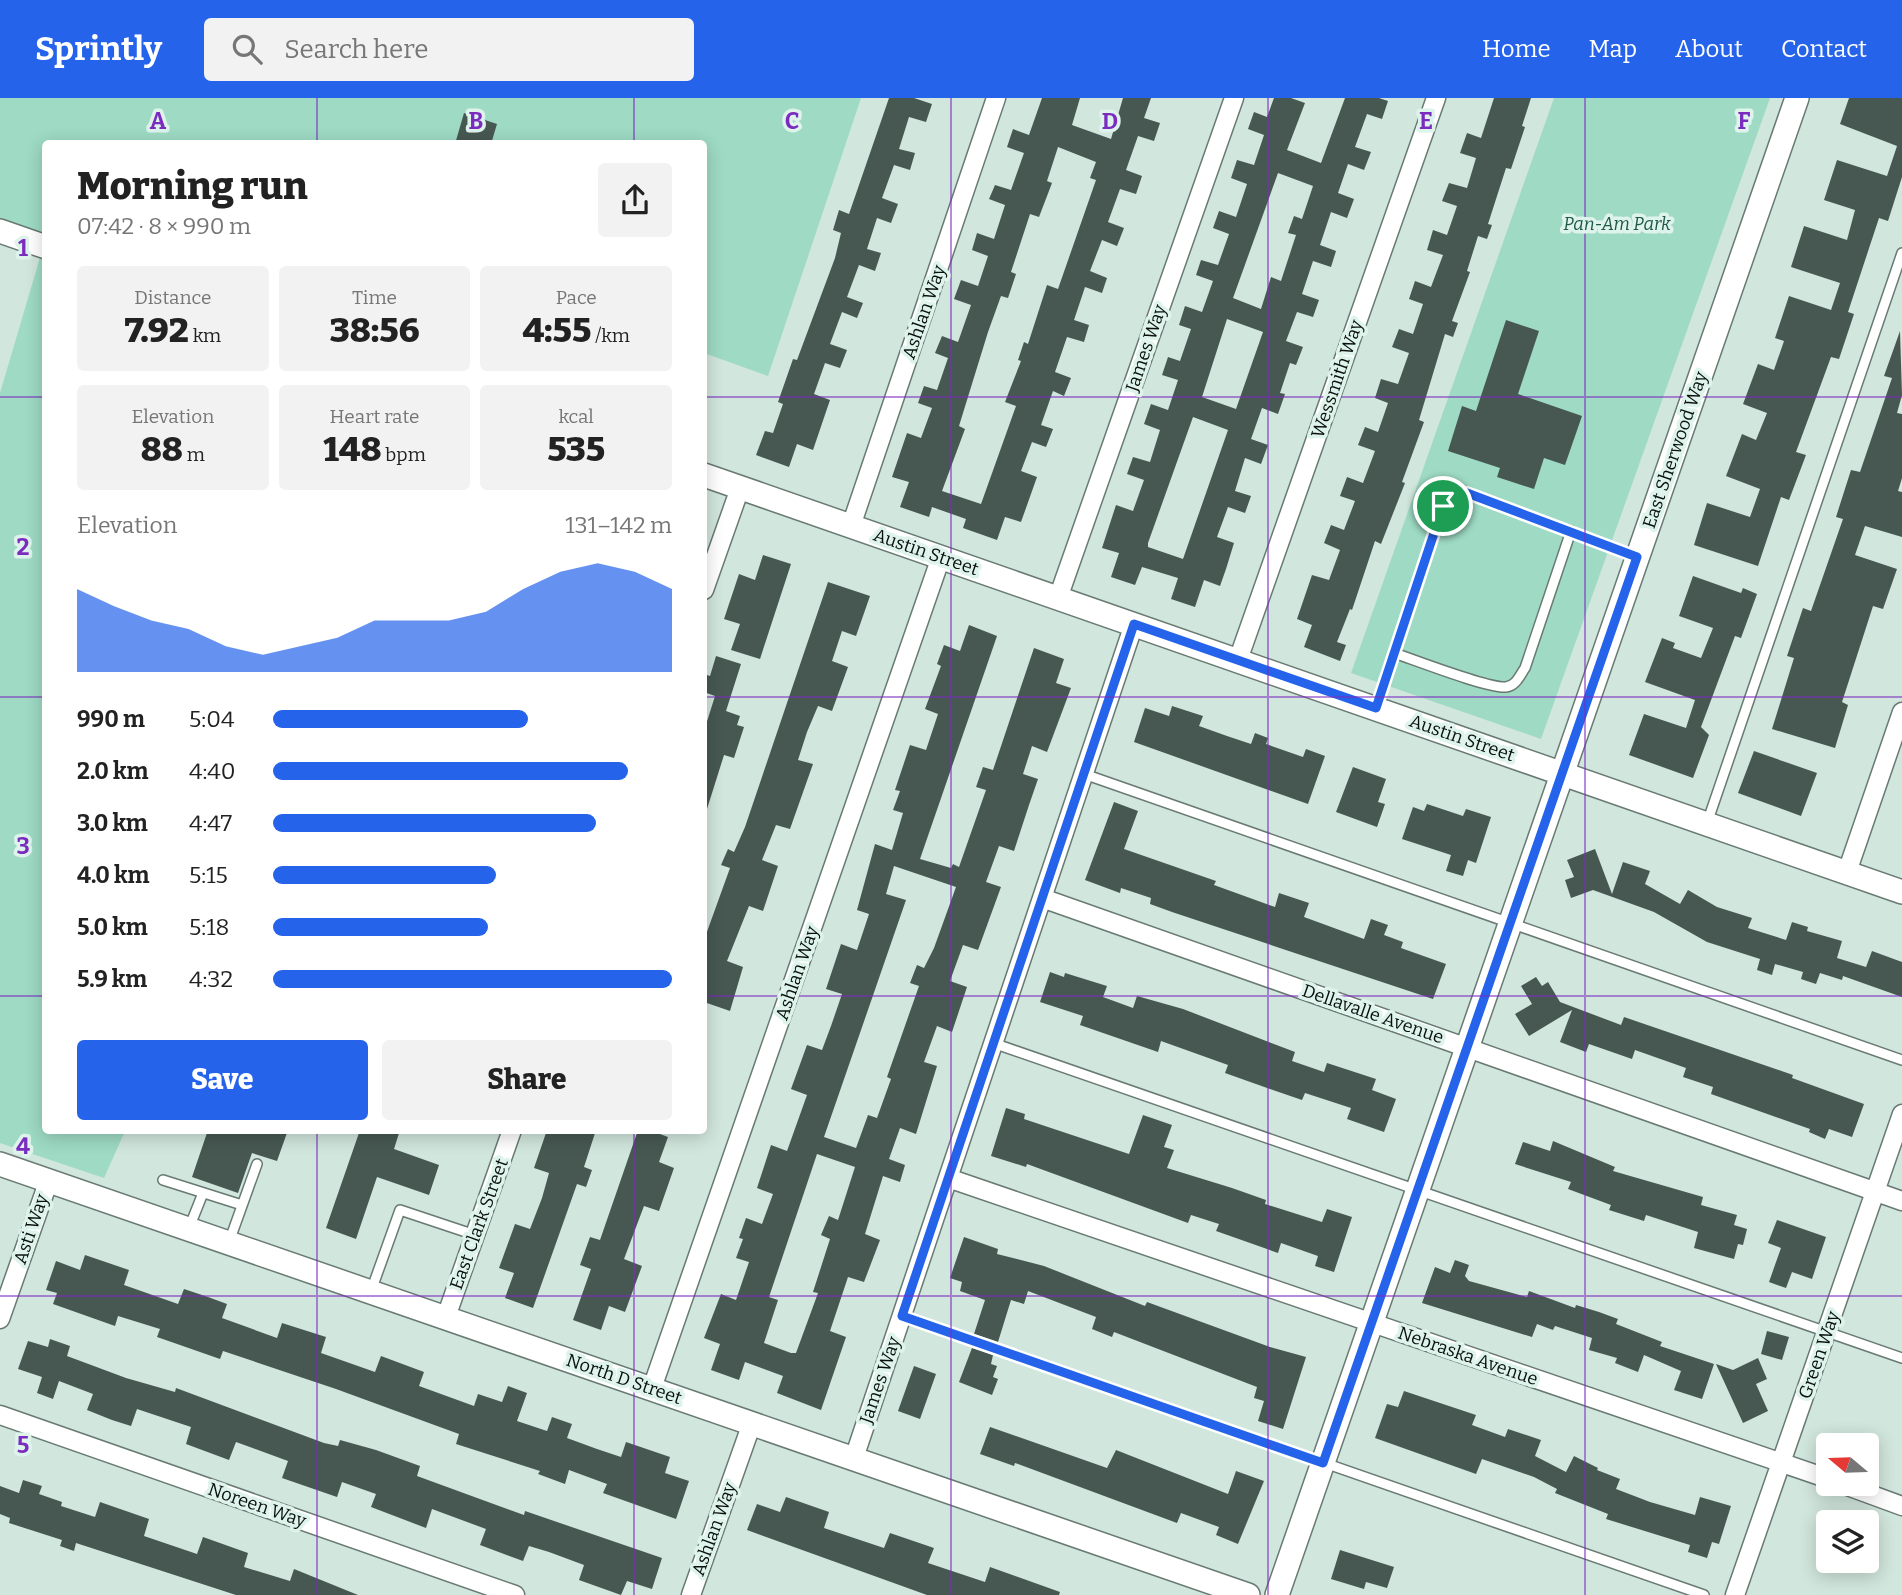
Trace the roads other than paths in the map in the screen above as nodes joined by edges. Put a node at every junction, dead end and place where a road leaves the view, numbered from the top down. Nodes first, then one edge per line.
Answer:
1 (996, 98) edge
2 (1234, 98) edge
3 (1436, 98) edge
4 (1797, 98) edge
5 (0, 231) edge
6 (42, 246) edge
7 (1902, 253) edge
8 (707, 476) edge
9 (740, 488) junction
10 (851, 526) junction
11 (1571, 530) junction
12 (1637, 557) junction
13 (941, 558) junction
14 (707, 582) edge
15 (1058, 598) junction
16 (1134, 624) junction
17 (1394, 653) junction
18 (1238, 660) junction
19 (1376, 708) junction
20 (1902, 712) edge
21 (1562, 773) junction
22 (1084, 774) junction
23 (1707, 823) junction
24 (1847, 872) junction
25 (1902, 891) edge
26 (1042, 898) junction
27 (1511, 922) junction
28 (993, 1043) junction
29 (1467, 1047) junction
30 (1902, 1060) edge
31 (1902, 1114) edge
32 (511, 1134) edge
33 (0, 1164) edge
34 (257, 1164) dead end
35 (948, 1178) junction
36 (49, 1180) junction
37 (163, 1180) dead end
38 (1417, 1190) junction
39 (1875, 1192) junction
40 (203, 1193) junction
41 (1902, 1201) edge
42 (242, 1205) junction
43 (189, 1228) junction
44 (475, 1235) junction
45 (229, 1242) junction
46 (370, 1291) junction
47 (902, 1316) junction
48 (446, 1317) junction
49 (0, 1319) edge
50 (1371, 1323) junction
51 (1826, 1332) junction
52 (1902, 1358) edge
53 (652, 1388) junction
54 (0, 1415) edge
55 (752, 1423) junction
56 (854, 1458) junction
57 (1781, 1462) junction
58 (1323, 1463) junction
59 (1816, 1474) edge
60 (1875, 1496) edge
61 (1902, 1506) edge
62 (515, 1595) edge
63 (691, 1595) edge
64 (1248, 1595) edge
65 (1277, 1595) edge
66 (1704, 1595) edge
67 (1735, 1595) edge

1 - 10 street, Ashlan Way
2 - 15 street, James Way
3 - 18 street, Wessmith Way
4 - 12 street, East Sherwood Way
5 - 6 street
7 - 23 lane
8 - 9 street, Austin Street
9 - 10 street, Austin Street
9 - 14 street
10 - 13 street, Austin Street
11 - 12 lane
11 - 17 lane
11 - 17 lane
12 - 21 street, East Sherwood Way
13 - 15 street, Austin Street
13 - 53 street, Ashlan Way
15 - 16 street, Austin Street
16 - 18 street, Austin Street
16 - 22 street, James Way
17 - 19 lane
18 - 19 street, Austin Street
19 - 21 street, Austin Street
20 - 24 street
21 - 23 street, Austin Street
21 - 27 street, East Sherwood Way
22 - 26 street, James Way
22 - 27 lane
23 - 24 street, Austin Street
24 - 25 street, Austin Street
26 - 28 street, James Way
26 - 29 street, Dellavalle Avenue
27 - 29 street, East Sherwood Way
27 - 30 lane
28 - 35 street, James Way
28 - 38 lane
29 - 38 street, East Sherwood Way
29 - 39 street, Dellavalle Avenue
31 - 39 street, Green Way
32 - 44 street, East Clark Street
33 - 36 street, North D Street
34 - 42 lane
35 - 47 street, James Way
35 - 50 street, Nebraska Avenue
36 - 43 street, North D Street
36 - 49 street, Asti Way
37 - 40 lane
38 - 50 street, East Sherwood Way
38 - 51 lane
39 - 41 street, Dellavalle Avenue
39 - 51 street, Green Way
40 - 42 lane
40 - 43 lane
42 - 45 lane
43 - 45 street, North D Street
44 - 46 lane
44 - 48 street, East Clark Street
45 - 46 street, North D Street
46 - 48 street, North D Street
47 - 56 street, James Way
47 - 58 lane
48 - 53 street, North D Street
50 - 57 street, Nebraska Avenue
50 - 58 street, East Sherwood Way
51 - 52 lane
51 - 57 street, Green Way
53 - 55 street, North D Street
54 - 62 street, Noreen Way
55 - 56 street, North D Street
55 - 63 street, Ashlan Way
56 - 64 street, North D Street
57 - 59 street, Nebraska Avenue
57 - 67 street, Green Way
58 - 65 street, East Sherwood Way
58 - 66 lane
60 - 61 street

